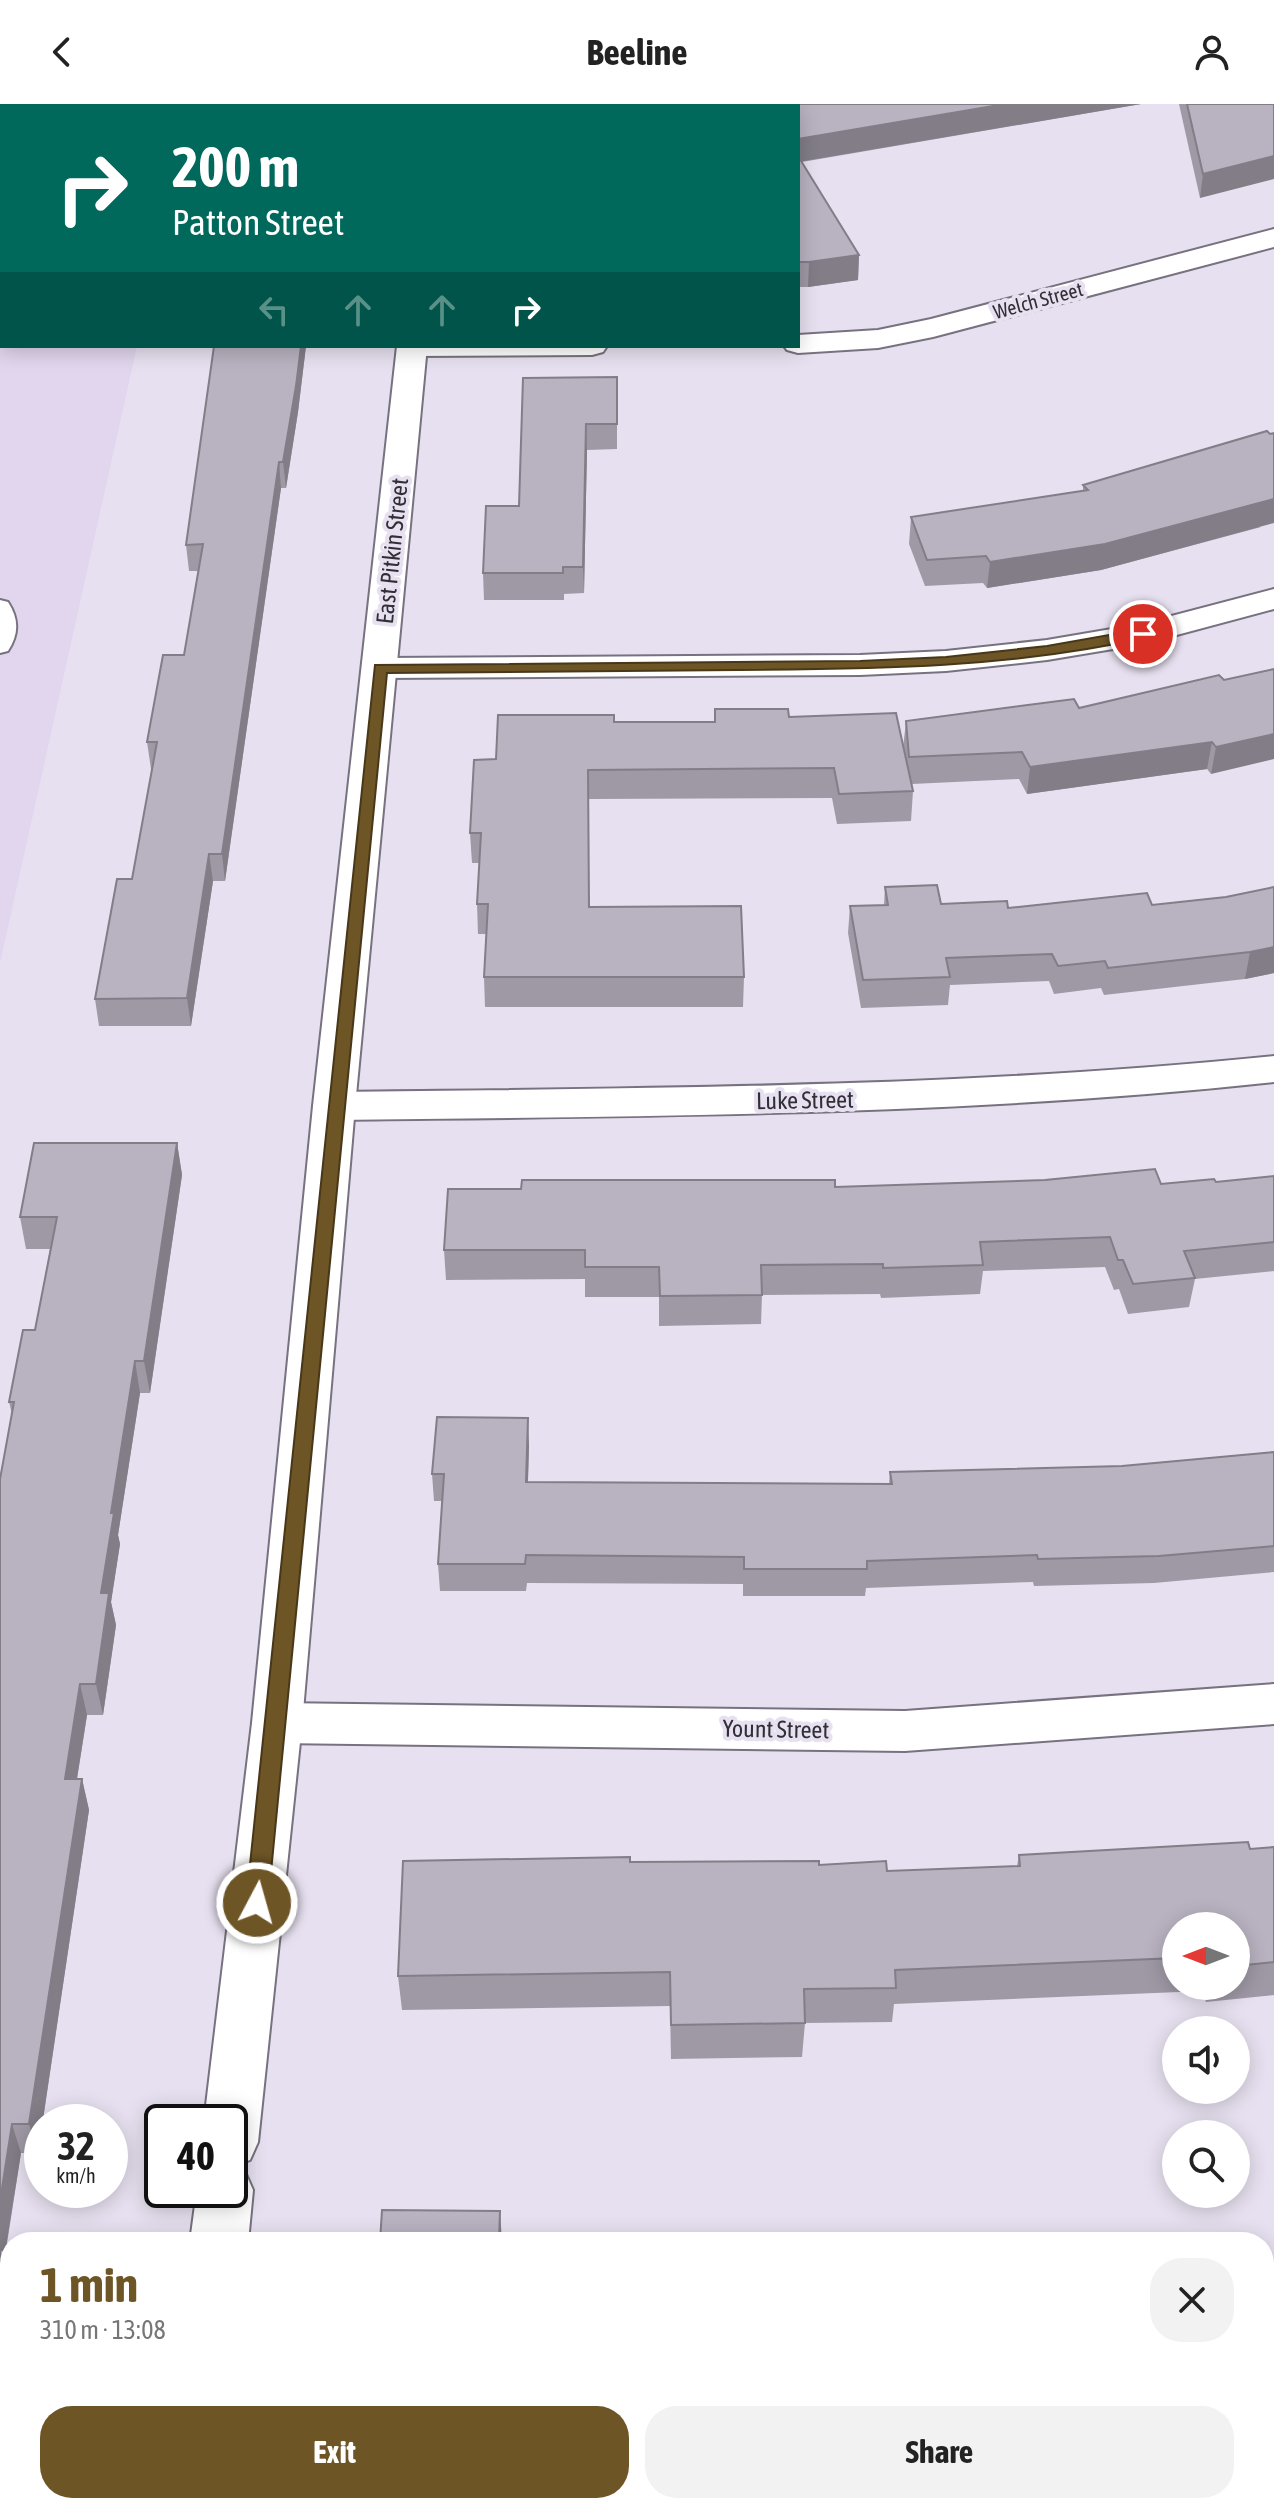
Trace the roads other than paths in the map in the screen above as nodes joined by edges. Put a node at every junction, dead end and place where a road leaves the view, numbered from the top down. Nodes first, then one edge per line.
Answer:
1 (1274, 238) edge
2 (800, 344) edge
3 (412, 348) edge
4 (1274, 599) edge
5 (0, 607) edge
6 (0, 646) edge
7 (380, 668) junction
8 (1274, 1069) edge
9 (334, 1106) junction
10 (1274, 1704) edge
11 (277, 1723) junction
12 (234, 2104) edge
13 (223, 2208) edge
14 (220, 2232) edge

1 - 2 street, Welch Street
3 - 7 street, East Pitkin Street
4 - 7 street
5 - 6 lane
7 - 9 street, East Pitkin Street
8 - 9 street, Luke Street
9 - 11 street, East Pitkin Street
10 - 11 street, Yount Street
11 - 12 street, East Pitkin Street
13 - 14 street

